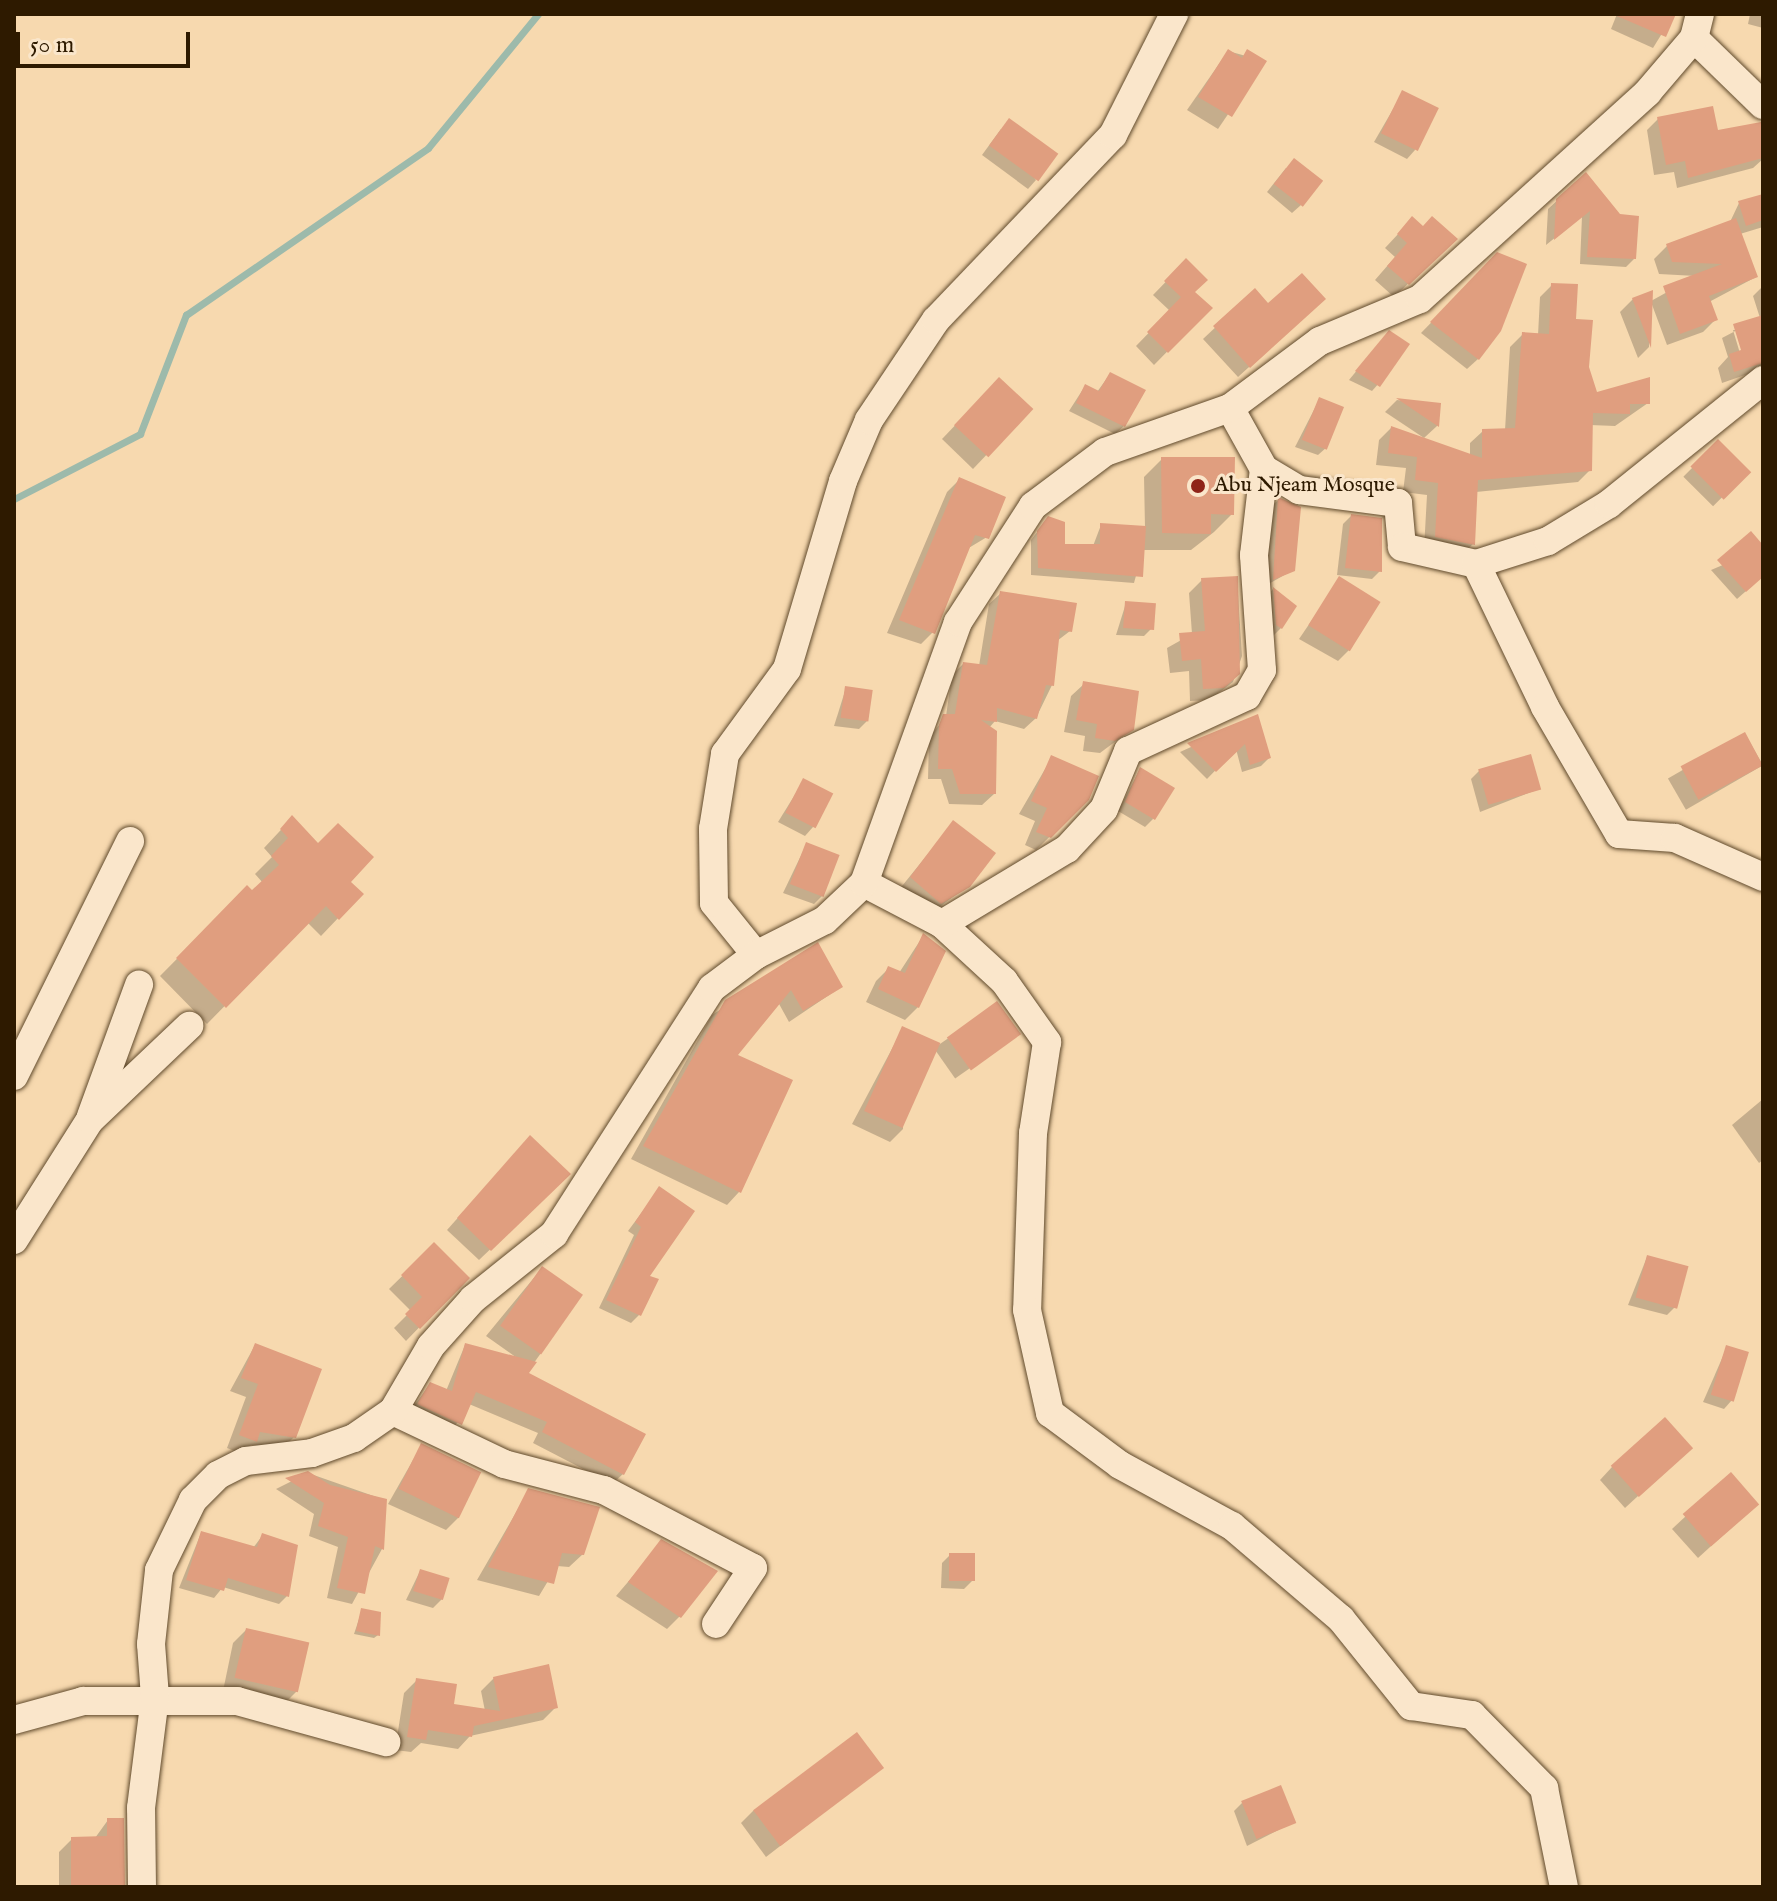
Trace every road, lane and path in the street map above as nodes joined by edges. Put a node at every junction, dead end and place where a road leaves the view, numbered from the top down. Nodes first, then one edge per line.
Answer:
1 (1174, 14) edge
2 (1697, 26) edge
3 (1763, 105) edge
4 (1763, 380) edge
5 (1230, 408) junction
6 (1264, 469) junction
7 (1476, 564) junction
8 (130, 841) dead end
9 (1763, 877) edge
10 (864, 883) junction
11 (942, 924) junction
12 (756, 955) junction
13 (139, 985) dead end
14 (189, 1026) dead end
15 (14, 1076) edge
16 (90, 1120) junction
17 (14, 1240) edge
18 (393, 1411) junction
19 (716, 1624) dead end
20 (155, 1697) junction
21 (14, 1720) edge
22 (386, 1742) dead end
23 (142, 1887) edge
24 (1564, 1887) edge

1 - 12 street
2 - 3 street
2 - 5 street
4 - 7 street
5 - 6 street
5 - 10 street
6 - 7 street
6 - 11 street
7 - 9 street
8 - 15 street
10 - 11 street
10 - 12 street
11 - 24 street
12 - 18 street
13 - 16 street
14 - 16 street
16 - 17 street
18 - 19 street
18 - 20 street
20 - 21 street
20 - 22 street
20 - 23 street

